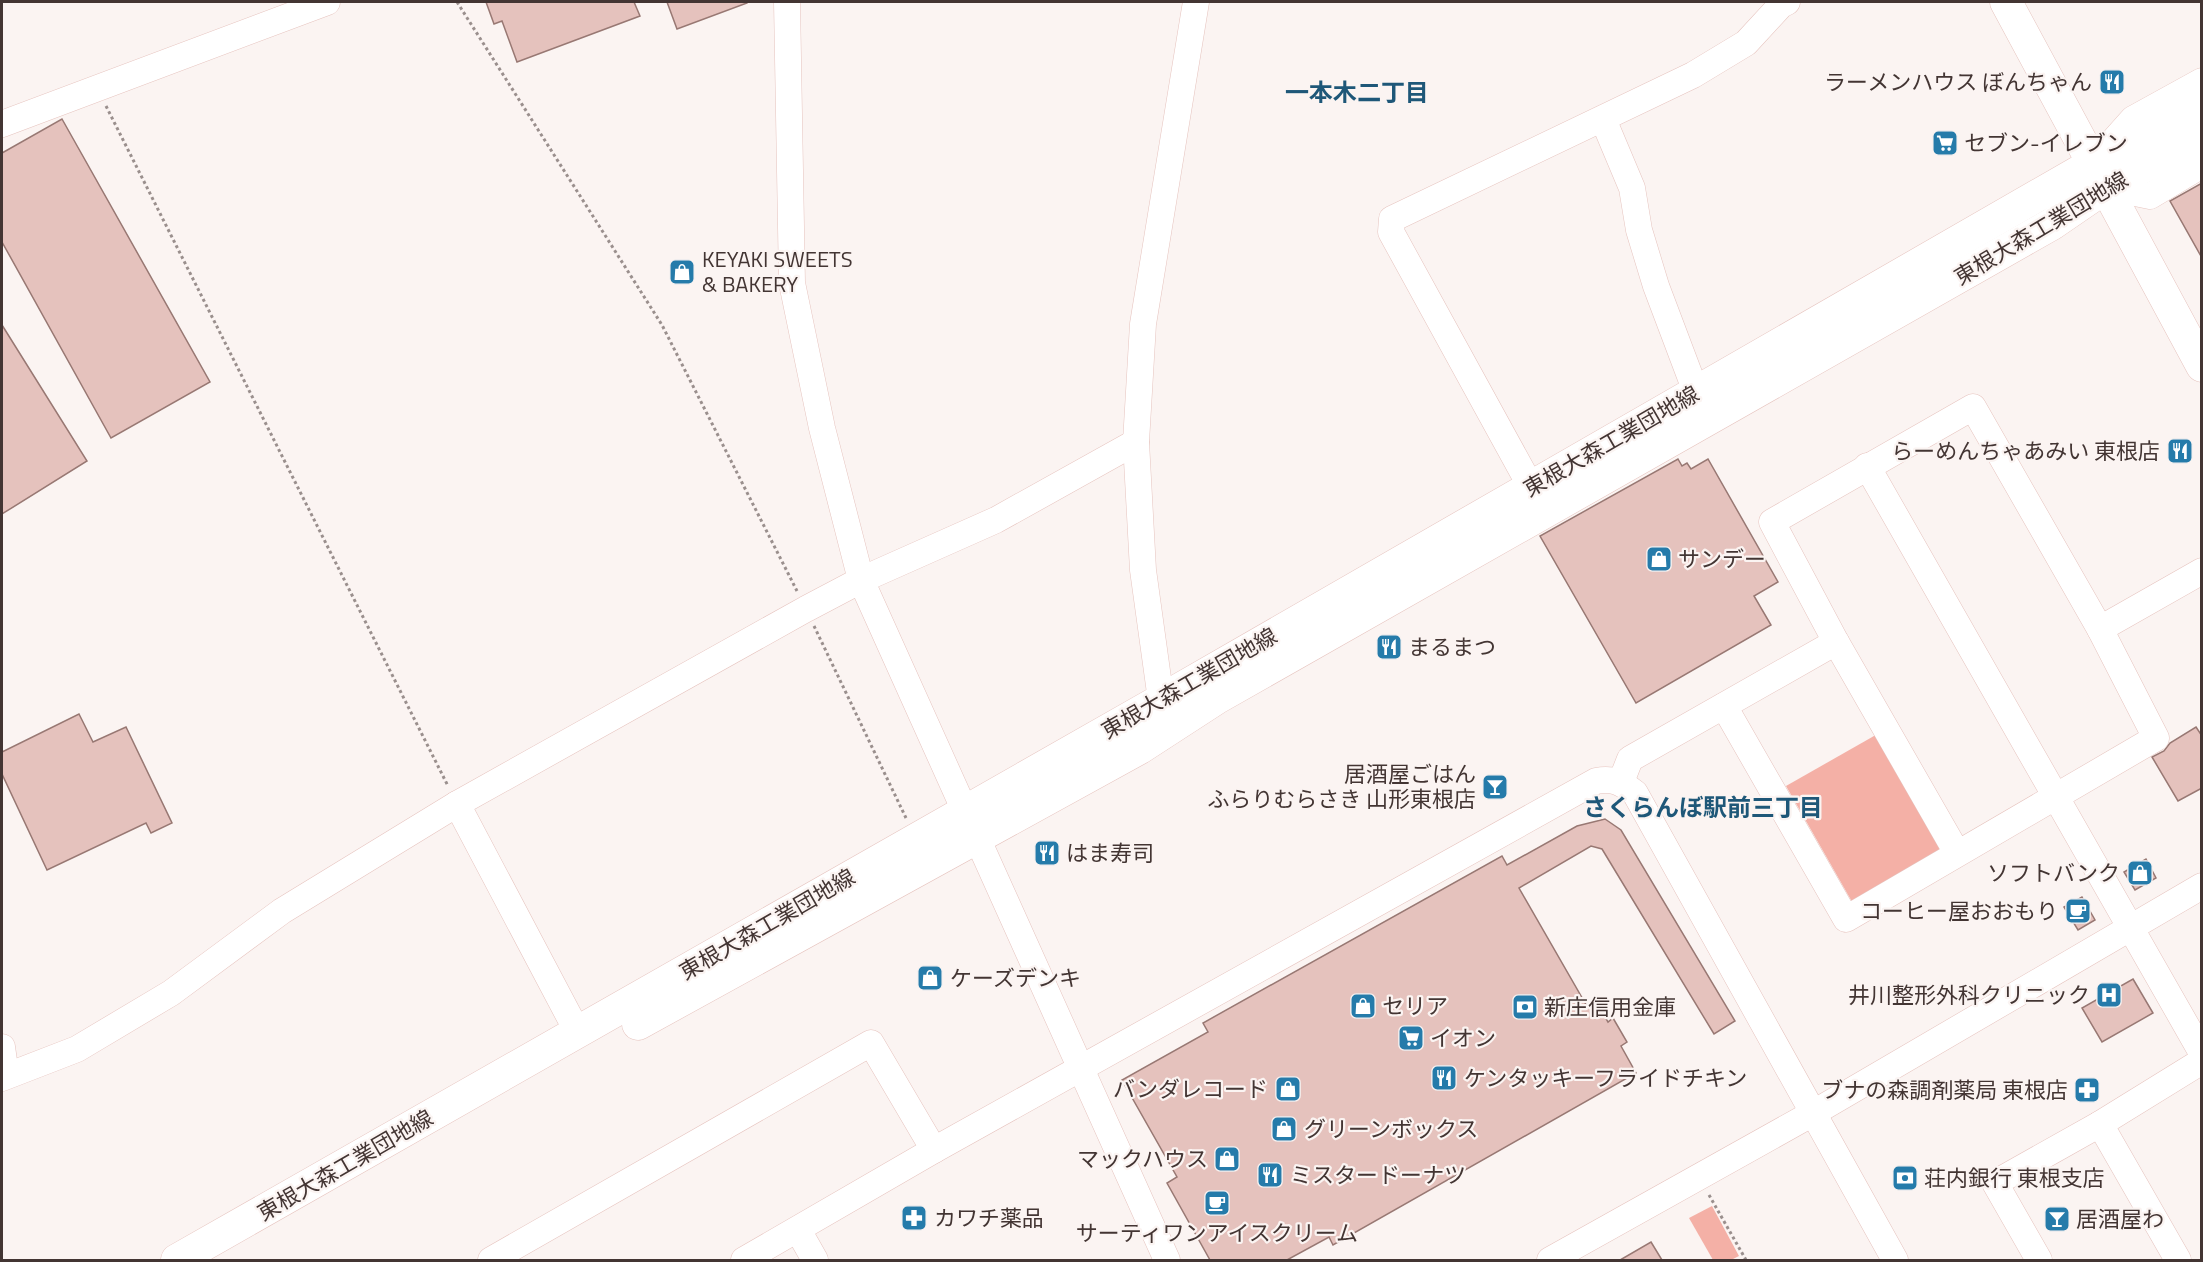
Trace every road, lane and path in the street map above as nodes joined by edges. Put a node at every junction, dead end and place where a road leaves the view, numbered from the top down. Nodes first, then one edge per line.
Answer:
1 (327, 2) edge
2 (457, 2) edge
3 (787, 2) edge
4 (1196, 2) edge
5 (1787, 2) edge
6 (2006, 2) edge
7 (2202, 81) edge
8 (97, 87) junction
9 (2202, 107) edge
10 (1603, 119) junction
11 (2, 124) edge
12 (2202, 135) edge
13 (2202, 165) edge
14 (2100, 175) junction
15 (2202, 366) edge
16 (1696, 392) junction
17 (1136, 442) junction
18 (1867, 466) junction
19 (1531, 487) junction
20 (2202, 571) edge
21 (861, 580) junction
22 (806, 609) junction
23 (2100, 629) junction
24 (1836, 642) junction
25 (1161, 700) junction
26 (1724, 706) junction
27 (1621, 782) junction
28 (2054, 797) junction
29 (457, 804) junction
30 (970, 823) junction
31 (916, 838) junction
32 (1957, 854) junction
33 (2202, 886) edge
34 (2129, 927) junction
35 (578, 1033) junction
36 (2, 1047) edge
37 (2202, 1053) edge
38 (2202, 1061) edge
39 (2, 1063) edge
40 (1083, 1069) junction
41 (2, 1078) edge
42 (1815, 1112) junction
43 (2100, 1124) junction
44 (934, 1150) junction
45 (1708, 1194) dead end
46 (798, 1230) junction
47 (177, 1260) edge
48 (221, 1260) edge
49 (491, 1260) edge
50 (744, 1260) edge
51 (815, 1260) edge
52 (1167, 1260) edge
53 (1550, 1260) edge
54 (1746, 1260) edge
55 (1895, 1260) edge
56 (2039, 1260) edge
57 (2178, 1260) edge

1 - 8 street
2 - 22 path
3 - 21 street
4 - 17 street
5 - 10 street
6 - 14 main road
7 - 14 street
8 - 11 street
8 - 29 path
9 - 14 main road, 東根大森工業団地線
10 - 16 street
10 - 19 street
12 - 14 main road, 東根大森工業団地線
13 - 14 street
14 - 15 main road
14 - 16 main road, 東根大森工業団地線
14 - 30 main road, 東根大森工業団地線
16 - 19 main road, 東根大森工業団地線
17 - 21 street
17 - 25 street
18 - 23 street
18 - 24 street
18 - 28 street
19 - 25 main road, 東根大森工業団地線
20 - 23 street
21 - 22 street
21 - 30 street
22 - 29 street
22 - 31 path
23 - 28 street
24 - 26 street
24 - 32 street
25 - 30 main road, 東根大森工業団地線
26 - 27 street
26 - 32 street
27 - 40 street
27 - 42 street
28 - 32 street
28 - 34 street
29 - 35 street
29 - 41 street
30 - 31 main road, 東根大森工業団地線
30 - 40 street
30 - 48 main road, 東根大森工業団地線
31 - 35 main road, 東根大森工業団地線
33 - 34 street
34 - 37 street
34 - 42 street
35 - 47 main road, 東根大森工業団地線
36 - 39 street
38 - 43 street
40 - 44 street
40 - 52 street
42 - 53 street
42 - 55 street
43 - 56 street
43 - 57 street
44 - 46 street
44 - 49 street
45 - 54 path
46 - 50 street
46 - 51 street

